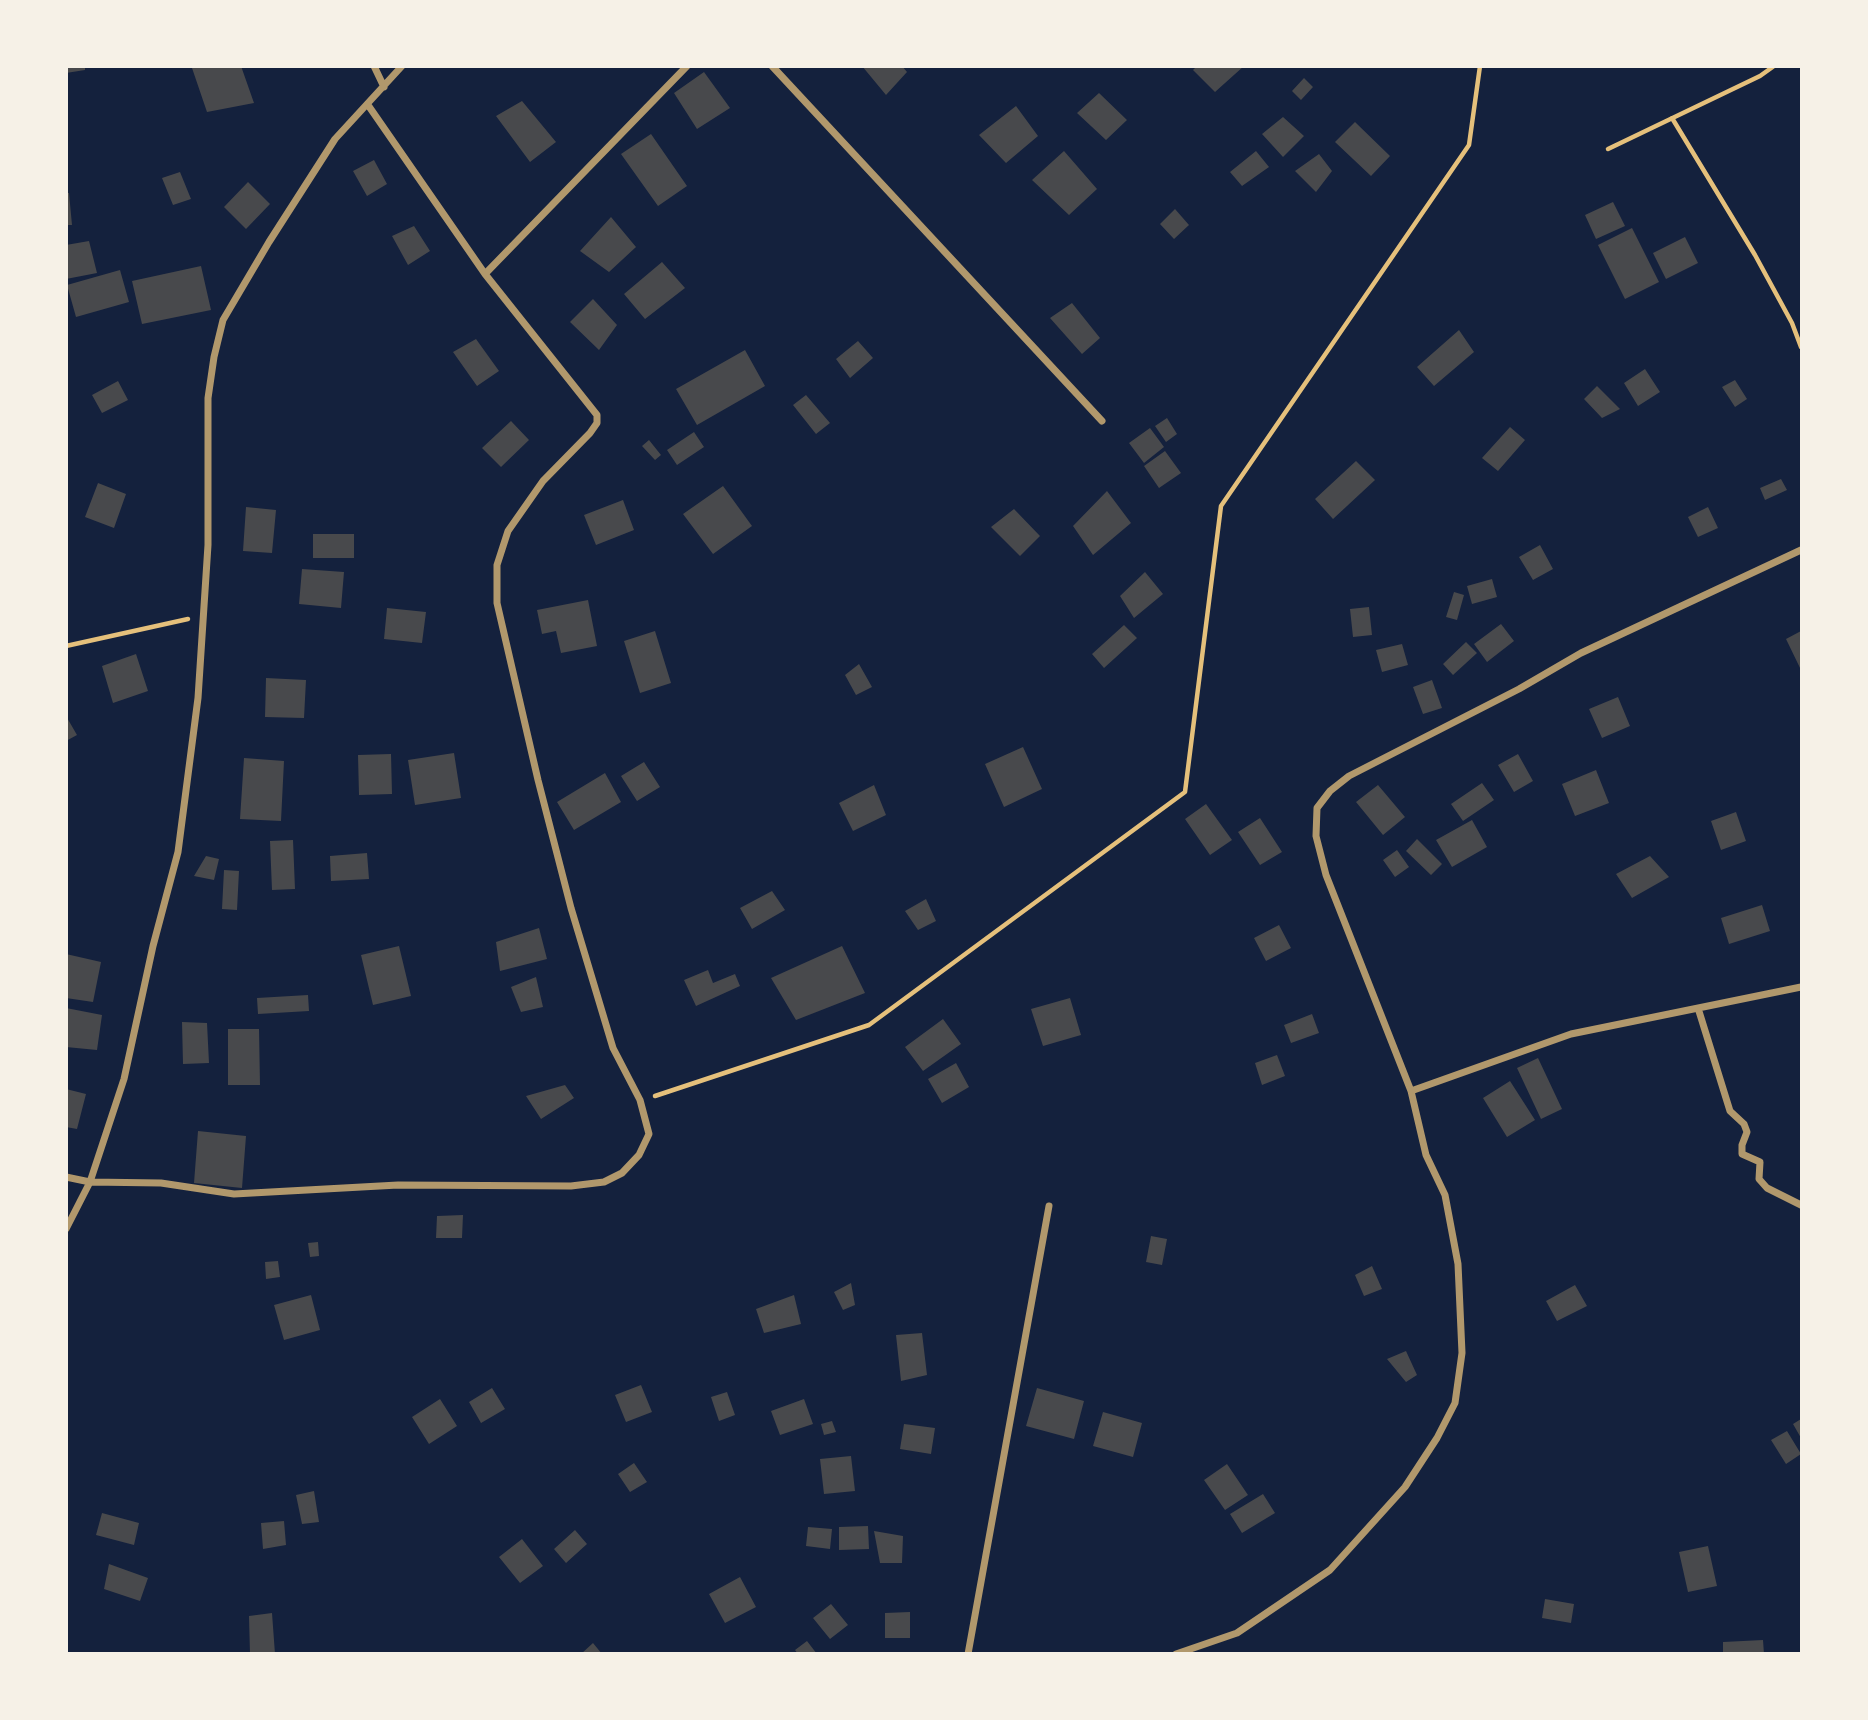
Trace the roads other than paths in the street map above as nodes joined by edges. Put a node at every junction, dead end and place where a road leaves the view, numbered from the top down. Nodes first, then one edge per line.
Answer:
1 (374, 66) edge
2 (402, 66) edge
3 (687, 66) edge
4 (772, 66) edge
5 (384, 87) junction
6 (368, 105) junction
7 (485, 274) junction
8 (1102, 421) dead end
9 (1801, 550) edge
10 (1801, 987) edge
11 (1698, 1008) junction
12 (1411, 1091) junction
13 (66, 1177) edge
14 (90, 1182) junction
15 (1801, 1205) edge
16 (1049, 1206) dead end
17 (66, 1229) edge
18 (968, 1654) edge
19 (1176, 1654) edge

1 - 5 street
2 - 5 street
3 - 7 street
4 - 8 street
5 - 6 street
6 - 7 street
6 - 14 street
7 - 14 street
9 - 12 street
10 - 11 street
11 - 12 street
11 - 15 street
12 - 19 street
13 - 14 street
14 - 17 street
16 - 18 street

